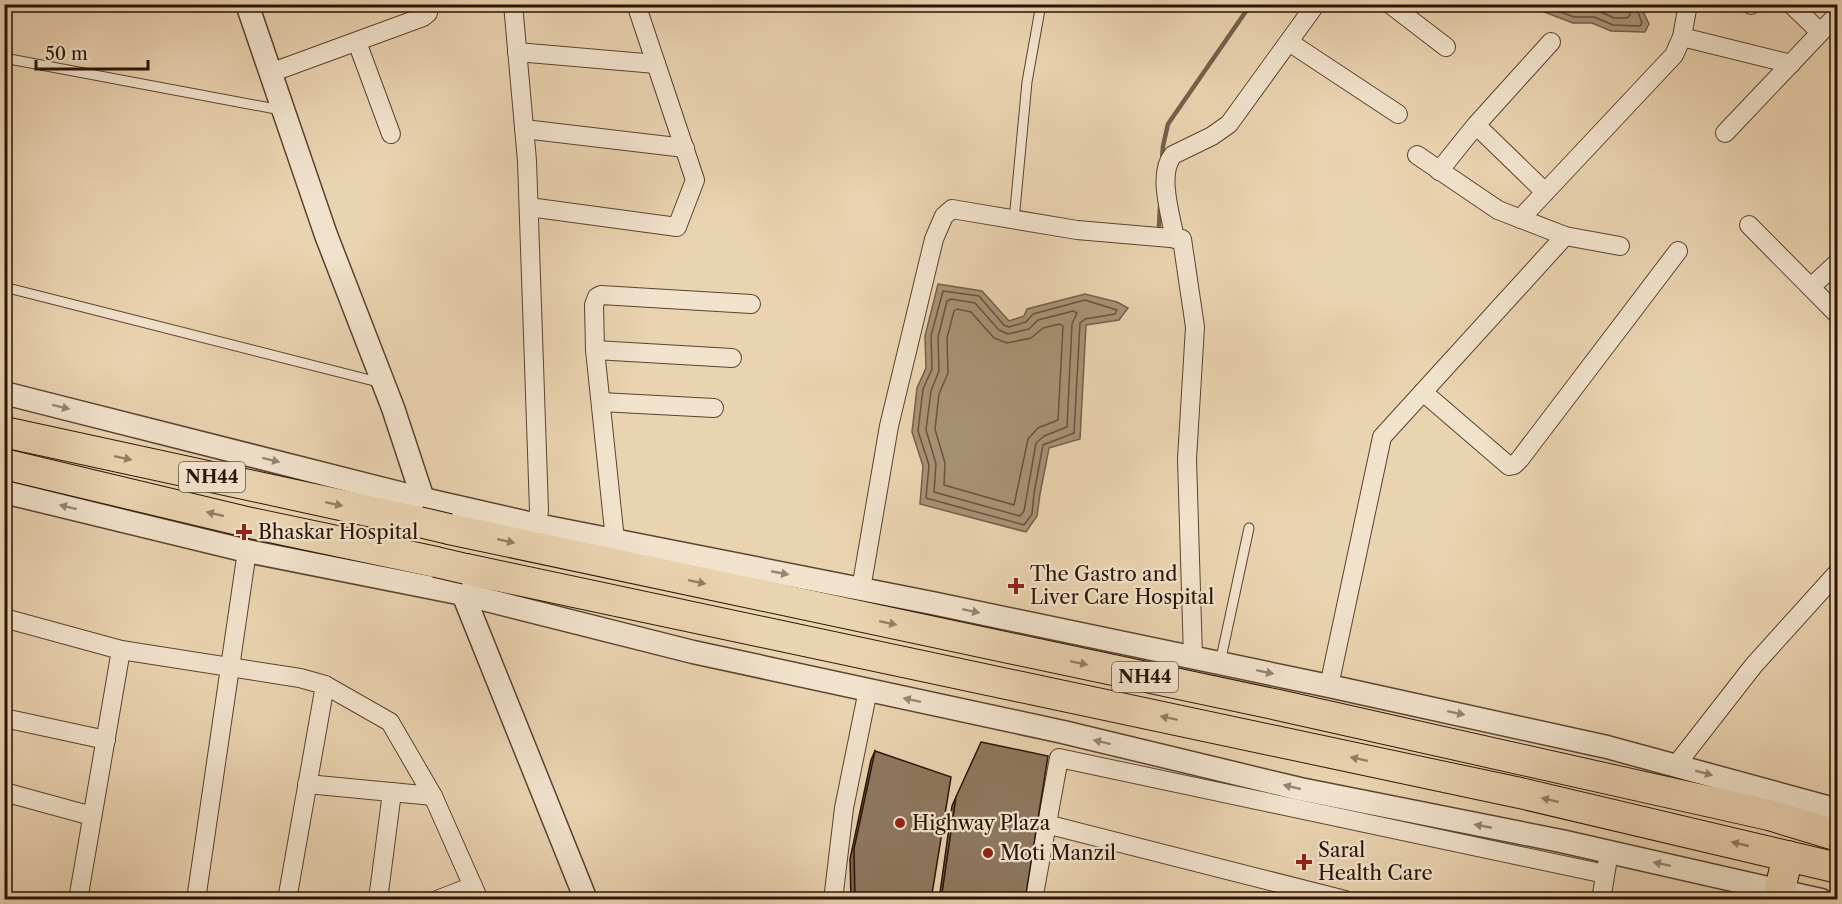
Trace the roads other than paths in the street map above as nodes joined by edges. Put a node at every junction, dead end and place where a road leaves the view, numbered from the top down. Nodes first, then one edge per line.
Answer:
1 (246, 4) edge
2 (429, 4) edge
3 (636, 4) edge
4 (1041, 4) edge
5 (1316, 4) edge
6 (1390, 4) edge
7 (1791, 4) edge
8 (512, 5) edge
9 (1686, 5) edge
10 (1838, 14) edge
11 (1820, 32) junction
12 (1682, 37) junction
13 (357, 42) junction
14 (1289, 42) junction
15 (1551, 42) dead end
16 (1446, 47) dead end
17 (517, 52) junction
18 (4, 58) edge
19 (656, 64) junction
20 (1791, 64) junction
21 (270, 73) junction
22 (283, 111) junction
23 (1398, 114) dead end
24 (1476, 125) junction
25 (524, 129) junction
26 (1725, 133) dead end
27 (391, 134) dead end
28 (685, 148) junction
29 (1417, 155) dead end
30 (1439, 171) junction
31 (1545, 192) junction
32 (528, 207) junction
33 (1014, 219) junction
34 (1520, 219) junction
35 (1749, 225) dead end
36 (1565, 236) junction
37 (1175, 239) junction
38 (1620, 246) dead end
39 (1678, 251) dead end
40 (1838, 262) edge
41 (4, 287) edge
42 (1811, 287) junction
43 (751, 304) dead end
44 (1838, 315) edge
45 (595, 350) junction
46 (732, 358) dead end
47 (384, 384) junction
48 (1423, 392) junction
49 (4, 393) edge
50 (601, 402) junction
51 (714, 408) dead end
52 (4, 432) edge
53 (4, 464) edge
54 (4, 492) edge
55 (421, 511) junction
56 (537, 525) junction
57 (1249, 528) dead end
58 (615, 540) junction
59 (247, 551) junction
60 (1838, 572) edge
61 (465, 581) junction
62 (861, 589) junction
63 (4, 618) edge
64 (121, 650) junction
65 (1193, 657) junction
66 (1220, 663) junction
67 (230, 667) junction
68 (325, 685) junction
69 (1329, 686) junction
70 (868, 690) junction
71 (4, 718) edge
72 (106, 740) junction
73 (1676, 765) junction
74 (307, 784) junction
75 (4, 792) edge
76 (392, 792) junction
77 (433, 796) junction
78 (1773, 804) junction
79 (1838, 810) edge
80 (92, 816) junction
81 (1047, 824) junction
82 (1838, 836) edge
83 (1788, 856) junction
84 (1607, 864) junction
85 (1838, 868) edge
86 (1780, 889) junction
87 (476, 893) edge
88 (78, 900) edge
89 (196, 900) edge
90 (287, 900) edge
91 (378, 900) edge
92 (437, 900) edge
93 (586, 900) edge
94 (835, 900) edge
95 (1033, 900) edge
96 (1345, 900) edge
97 (1601, 900) edge
98 (1821, 900) edge

1 - 21 street
2 - 13 street
3 - 19 street
4 - 33 lane
5 - 14 street
6 - 16 street
7 - 11 street
8 - 17 street
9 - 12 street
10 - 11 street
11 - 20 street
12 - 20 street
12 - 31 street
13 - 21 street
13 - 27 street
14 - 23 street
14 - 37 street
15 - 24 street
17 - 19 street
17 - 25 street
18 - 22 lane
19 - 28 street
20 - 26 street
21 - 22 street
22 - 47 street
24 - 30 street
24 - 31 street
25 - 28 street
25 - 32 street
28 - 32 street
29 - 30 street
30 - 34 street
31 - 34 street
32 - 56 street
33 - 37 street
33 - 62 street
34 - 36 street
35 - 42 street
36 - 38 street
36 - 48 street
37 - 65 street
39 - 48 street
40 - 42 street
41 - 47 lane
42 - 44 street
43 - 45 street
45 - 46 street
45 - 50 street
47 - 55 street
48 - 69 street
49 -> 55 street
50 - 51 street
50 - 58 street
52 -> 55 highway, NH44
61 -> 53 highway, NH44, bridge
59 -> 54 street
55 - 56 street
55 -> 78 highway, NH44, bridge
56 - 58 street
57 - 66 lane
58 -> 62 street
59 - 61 street
59 - 67 street
60 - 73 street
61 - 70 street
83 -> 61 highway, NH44
61 - 93 street
62 -> 65 street
63 - 64 street
64 - 67 street
64 - 72 street
65 - 66 street
66 -> 69 street
67 - 68 street
67 - 89 street
68 - 74 street
68 - 77 street
69 -> 73 street
84 -> 70 street
70 - 94 street
71 - 72 street
72 - 80 street
73 -> 78 street
74 - 76 street
74 - 90 street
75 - 80 street
76 - 77 street
76 - 91 street
77 - 87 street
78 - 79 street
78 - 82 highway, NH44
80 - 88 street
81 - 84 street
81 - 95 street
81 - 96 street
83 - 85 highway, NH44
83 - 86 highway
86 -> 84 street
84 - 97 street
86 - 98 street
87 - 92 street

